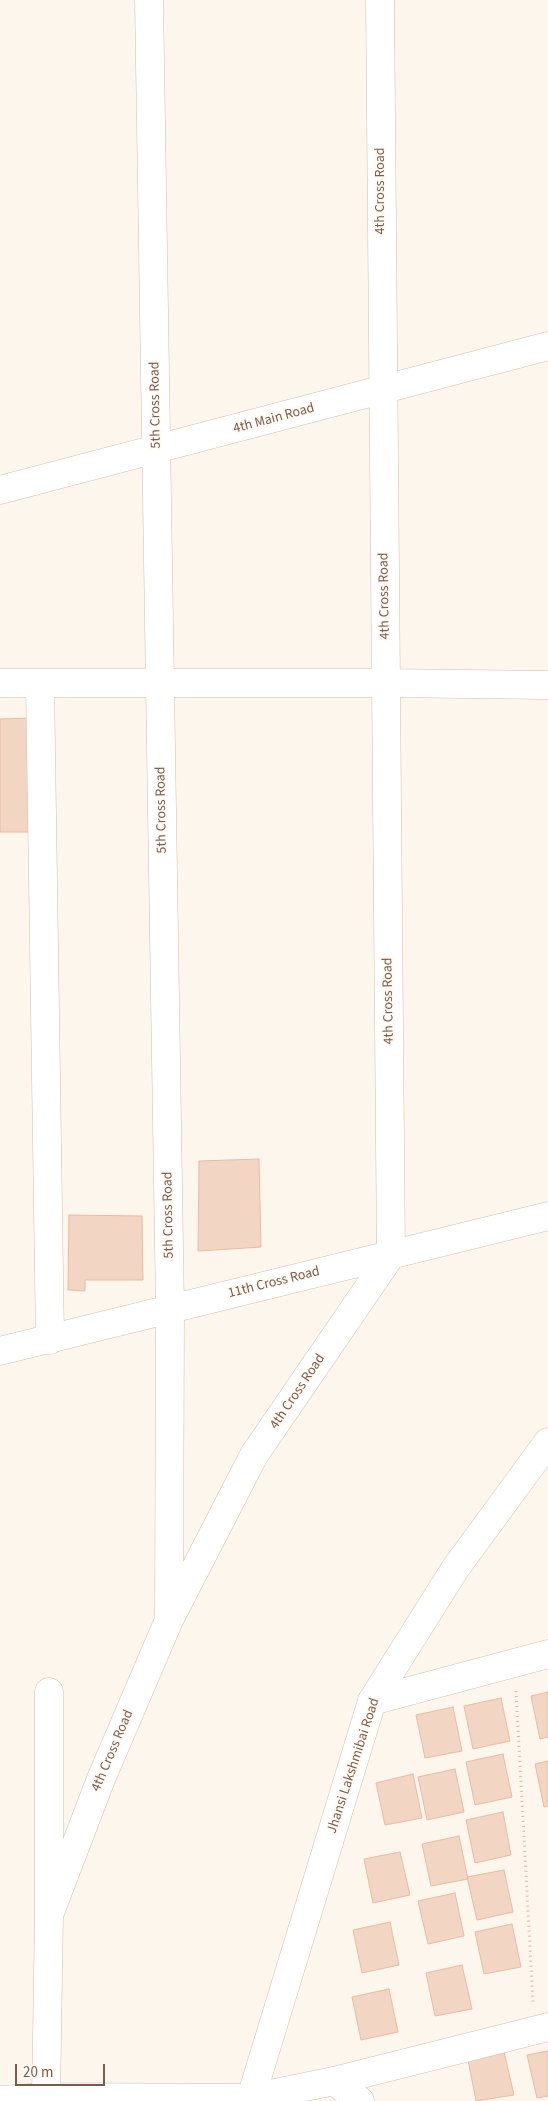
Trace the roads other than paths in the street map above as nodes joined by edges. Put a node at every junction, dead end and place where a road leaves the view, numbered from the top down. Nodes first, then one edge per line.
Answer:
1 (149, 0) edge
2 (380, 0) edge
3 (548, 346) edge
4 (382, 390) junction
5 (156, 450) junction
6 (0, 490) edge
7 (386, 683) junction
8 (0, 684) edge
9 (40, 684) junction
10 (160, 684) junction
11 (548, 685) edge
12 (548, 1216) edge
13 (392, 1255) junction
14 (170, 1308) junction
15 (50, 1340) junction
16 (0, 1351) edge
17 (548, 1442) edge
18 (169, 1620) junction
19 (548, 1654) edge
20 (50, 1692) dead end
21 (372, 1701) junction
22 (49, 1915) junction
23 (541, 2029) edge
24 (334, 2081) junction
25 (48, 2099) edge
26 (0, 2100) edge
27 (251, 2100) edge
28 (360, 2101) edge

1 - 5 street, 5th Cross Road
2 - 4 street, 4th Cross Road
3 - 4 street, 4th Main Road
4 - 5 street, 4th Main Road
4 - 7 street, 4th Cross Road
5 - 6 street, 4th Main Road
5 - 10 street, 5th Cross Road
7 - 10 street
7 - 11 street
7 - 13 street, 4th Cross Road
8 - 9 street
9 - 10 street
9 - 15 street
10 - 14 street, 5th Cross Road
12 - 13 street, 11th Cross Road
13 - 14 street, 11th Cross Road
13 - 18 street, 4th Cross Road
14 - 15 street, 11th Cross Road
14 - 18 street, 5th Cross Road
15 - 16 street, 11th Cross Road
17 - 21 street, Jhansi Lakshmibai Road
18 - 22 street, 4th Cross Road
19 - 21 street
20 - 22 street
21 - 27 street, Jhansi Lakshmibai Road
22 - 25 street
23 - 24 street
24 - 27 street
24 - 28 street
25 - 26 street
25 - 27 street

